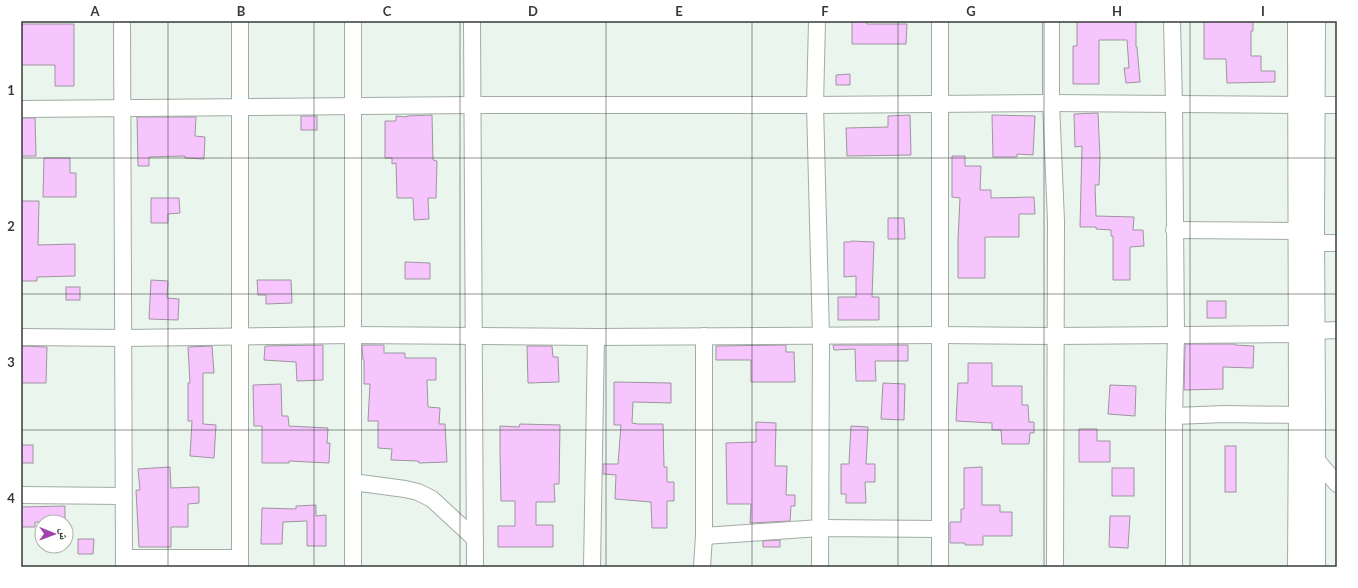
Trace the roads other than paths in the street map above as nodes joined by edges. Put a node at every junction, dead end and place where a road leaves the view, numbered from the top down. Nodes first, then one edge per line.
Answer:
1 (122, 21) edge
2 (240, 21) edge
3 (353, 21) edge
4 (472, 21) edge
5 (817, 21) edge
6 (940, 21) edge
7 (1052, 21) edge
8 (1172, 21) edge
9 (1298, 21) edge
10 (1315, 21) edge
11 (1051, 103) junction
12 (939, 104) junction
13 (1174, 104) junction
14 (472, 105) junction
15 (815, 105) junction
16 (1307, 105) junction
17 (1337, 105) edge
18 (353, 106) junction
19 (123, 108) junction
20 (240, 108) junction
21 (21, 109) edge
22 (1174, 230) junction
23 (1298, 231) junction
24 (1314, 243) junction
25 (1337, 243) edge
26 (1337, 330) edge
27 (1307, 332) junction
28 (1176, 334) junction
29 (353, 335) junction
30 (940, 335) junction
31 (241, 336) junction
32 (475, 336) junction
33 (704, 336) junction
34 (1056, 336) junction
35 (21, 337) edge
36 (596, 337) junction
37 (821, 337) junction
38 (124, 338) junction
39 (1299, 415) junction
40 (1174, 416) junction
41 (1314, 457) junction
42 (353, 482) junction
43 (1337, 484) edge
44 (21, 495) edge
45 (123, 496) junction
46 (820, 528) junction
47 (940, 529) junction
48 (704, 536) junction
49 (475, 539) junction
50 (124, 562) edge
51 (240, 563) edge
52 (354, 567) edge
53 (475, 567) edge
54 (592, 567) edge
55 (702, 567) edge
56 (820, 567) edge
57 (940, 567) edge
58 (1055, 567) edge
59 (1174, 567) edge
60 (1298, 567) edge
61 (1315, 567) edge

1 - 19 street
2 - 20 street
3 - 18 street
4 - 14 street
5 - 15 street
6 - 12 street
7 - 11 street
8 - 13 street
9 - 16 street
10 - 16 street
11 - 12 street
11 - 13 street
11 - 34 street
12 - 15 street
12 - 30 street
13 - 16 street
13 - 22 street
14 - 15 street
14 - 18 street
14 - 32 street
15 - 37 street
16 - 17 street
16 - 23 street
16 - 24 street
18 - 20 street
18 - 29 street
19 - 20 street
19 - 21 street
19 - 38 street
20 - 31 street
22 - 23 street
22 - 28 street
23 - 27 street
24 - 25 street
24 - 27 street
26 - 27 street
27 - 28 street
27 - 39 street
27 - 41 street
28 - 34 street
28 - 40 street
29 - 31 street
29 - 32 street
29 - 42 street
30 - 34 street
30 - 37 street
30 - 47 street
31 - 38 street
31 - 51 street
32 - 36 street
32 - 49 street
33 - 36 street
33 - 37 street
33 - 48 street
34 - 58 street
35 - 38 street
36 - 54 street
37 - 46 street
38 - 45 street
39 - 40 street
39 - 60 street
40 - 59 street
41 - 43 street
41 - 61 street
42 - 49 street
42 - 52 street
44 - 45 street
45 - 50 street
46 - 47 street
46 - 48 street
46 - 56 street
47 - 57 street
48 - 55 street
49 - 53 street
50 - 51 street

